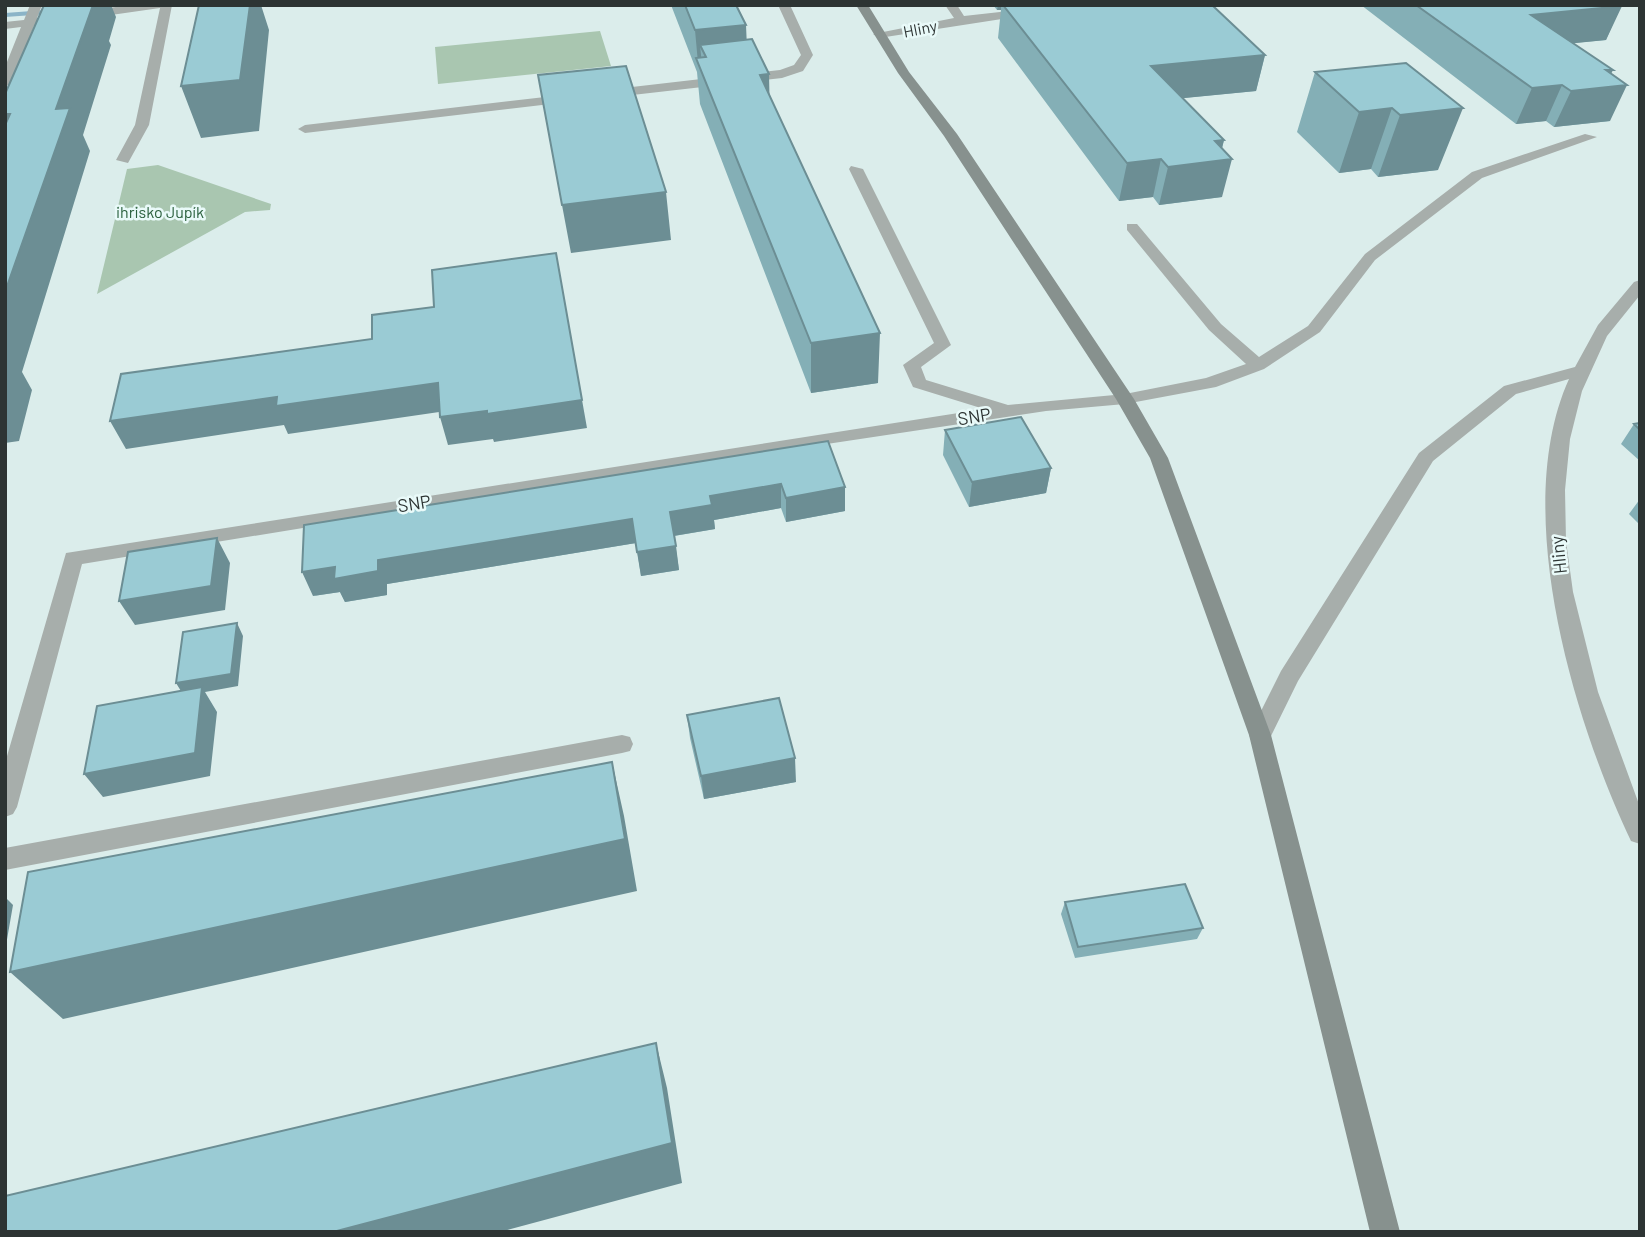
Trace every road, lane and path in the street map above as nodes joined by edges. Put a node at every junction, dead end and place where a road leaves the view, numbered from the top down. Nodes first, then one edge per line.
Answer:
1 (157, 5) edge
2 (166, 5) edge
3 (784, 5) edge
4 (862, 5) edge
5 (951, 5) edge
6 (1038, 11) edge
7 (33, 14) edge
8 (961, 20) junction
9 (5, 26) edge
10 (879, 34) junction
11 (5, 83) edge
12 (305, 130) dead end
13 (1590, 138) dead end
14 (123, 160) dead end
15 (856, 169) dead end
16 (1132, 227) dead end
17 (1640, 285) edge
18 (1258, 365) junction
19 (1581, 372) junction
20 (1125, 399) junction
21 (1010, 411) junction
22 (1260, 736) junction
23 (622, 744) dead end
24 (5, 807) edge
25 (1640, 834) edge
26 (5, 859) edge
27 (1385, 1232) edge

1 - 7 street
2 - 14 street
3 - 12 street
4 - 10 main road
5 - 8 street, Hliny
6 - 8 street, Hliny
7 - 9 street
7 - 11 street
8 - 10 street, Hliny
10 - 20 main road
13 - 18 street
15 - 21 street, SNP
16 - 18 street
17 - 19 street, Hliny
18 - 20 street
19 - 22 street
19 - 25 street, Hliny
20 - 21 street, SNP
20 - 22 main road
21 - 24 street, SNP
22 - 27 main road
23 - 26 street

